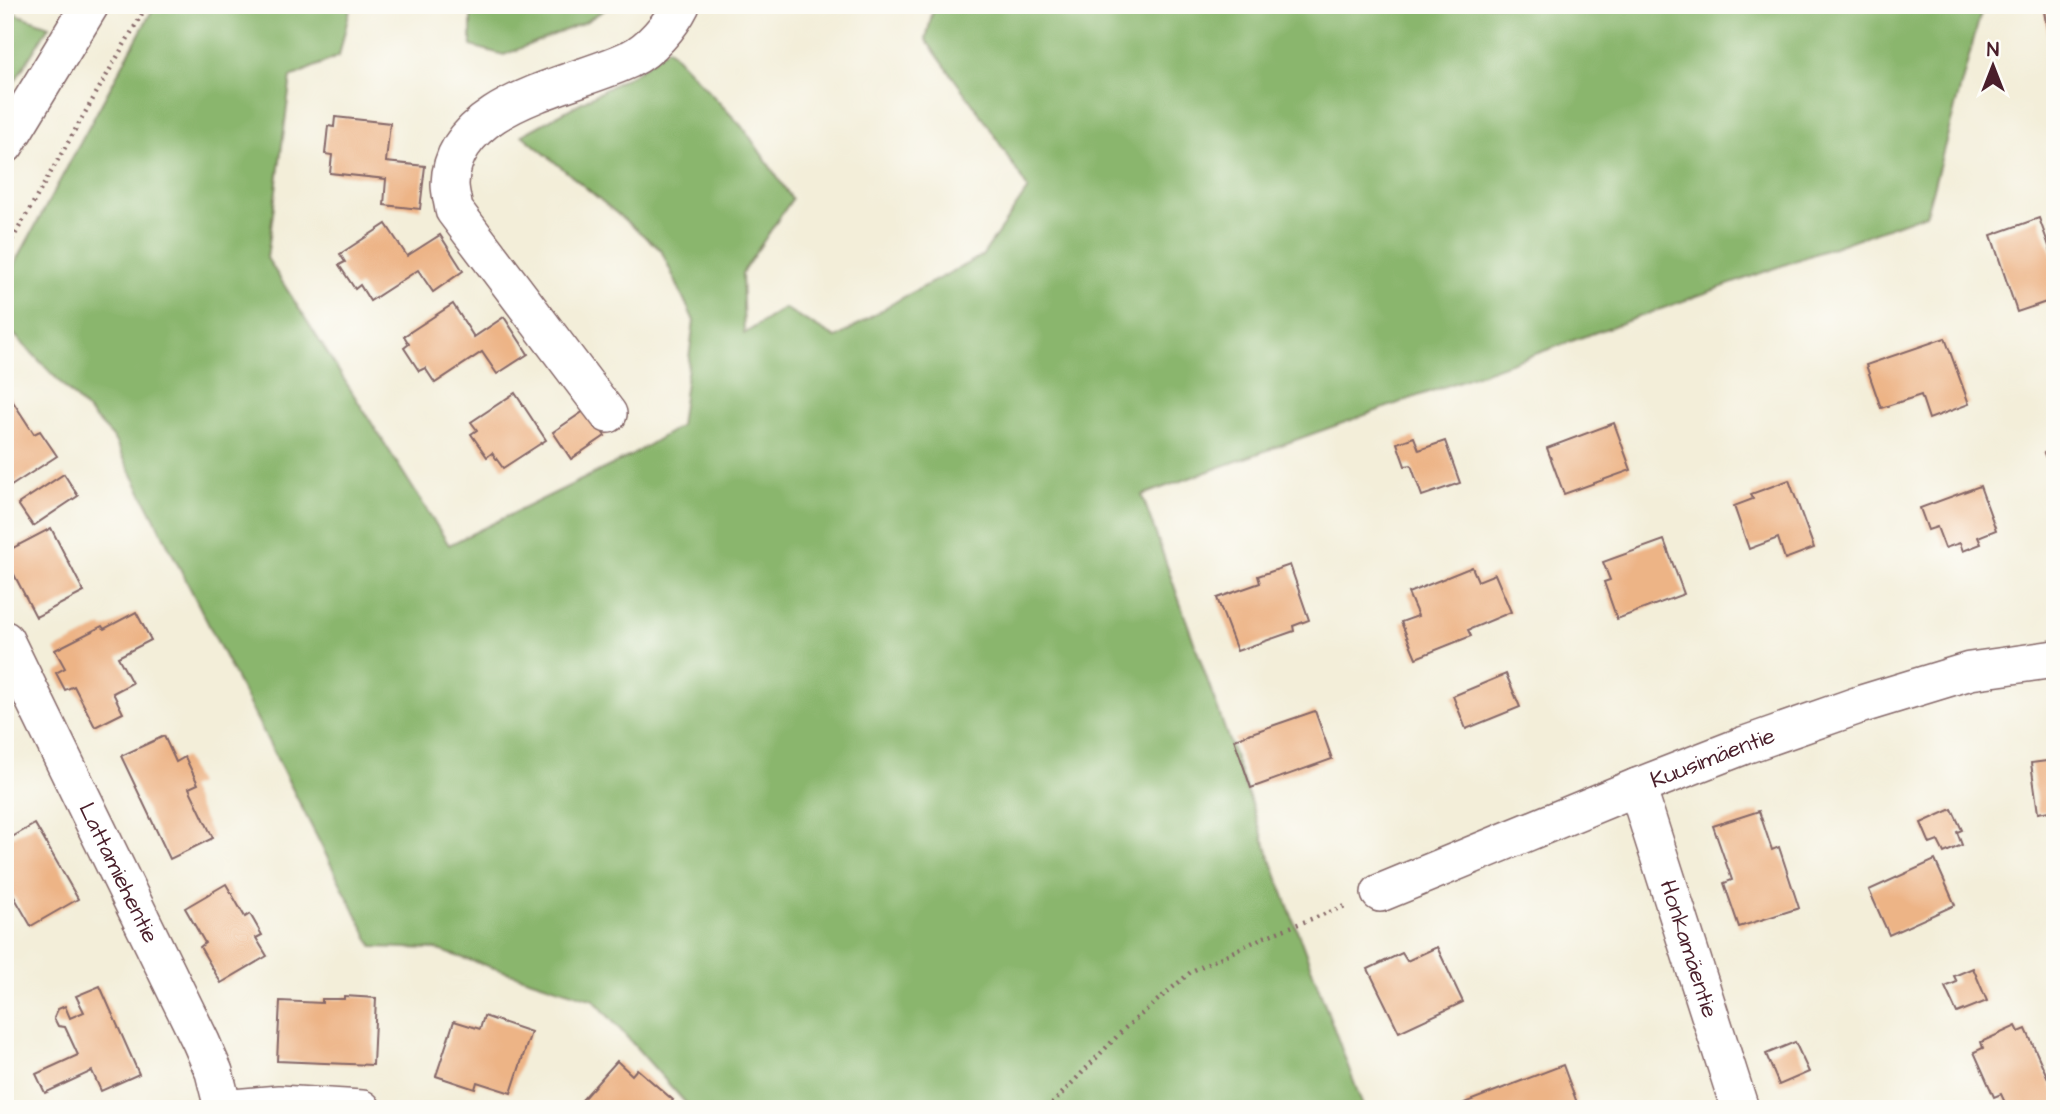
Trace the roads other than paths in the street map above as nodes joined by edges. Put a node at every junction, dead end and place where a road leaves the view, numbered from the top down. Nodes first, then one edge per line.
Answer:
1 (90, 5) edge
2 (681, 5) edge
3 (5, 145) edge
4 (608, 414) dead end
5 (5, 640) edge
6 (2055, 659) edge
7 (1637, 787) junction
8 (1380, 893) road end
9 (222, 1109) edge
10 (362, 1109) edge
11 (1740, 1109) edge

1 - 3 street
2 - 4 street
5 - 9 street, Lattamiehentie
6 - 7 street, Kuusimäentie
7 - 8 street, Kuusimäentie
7 - 11 street, Honkamäentie
9 - 10 street

